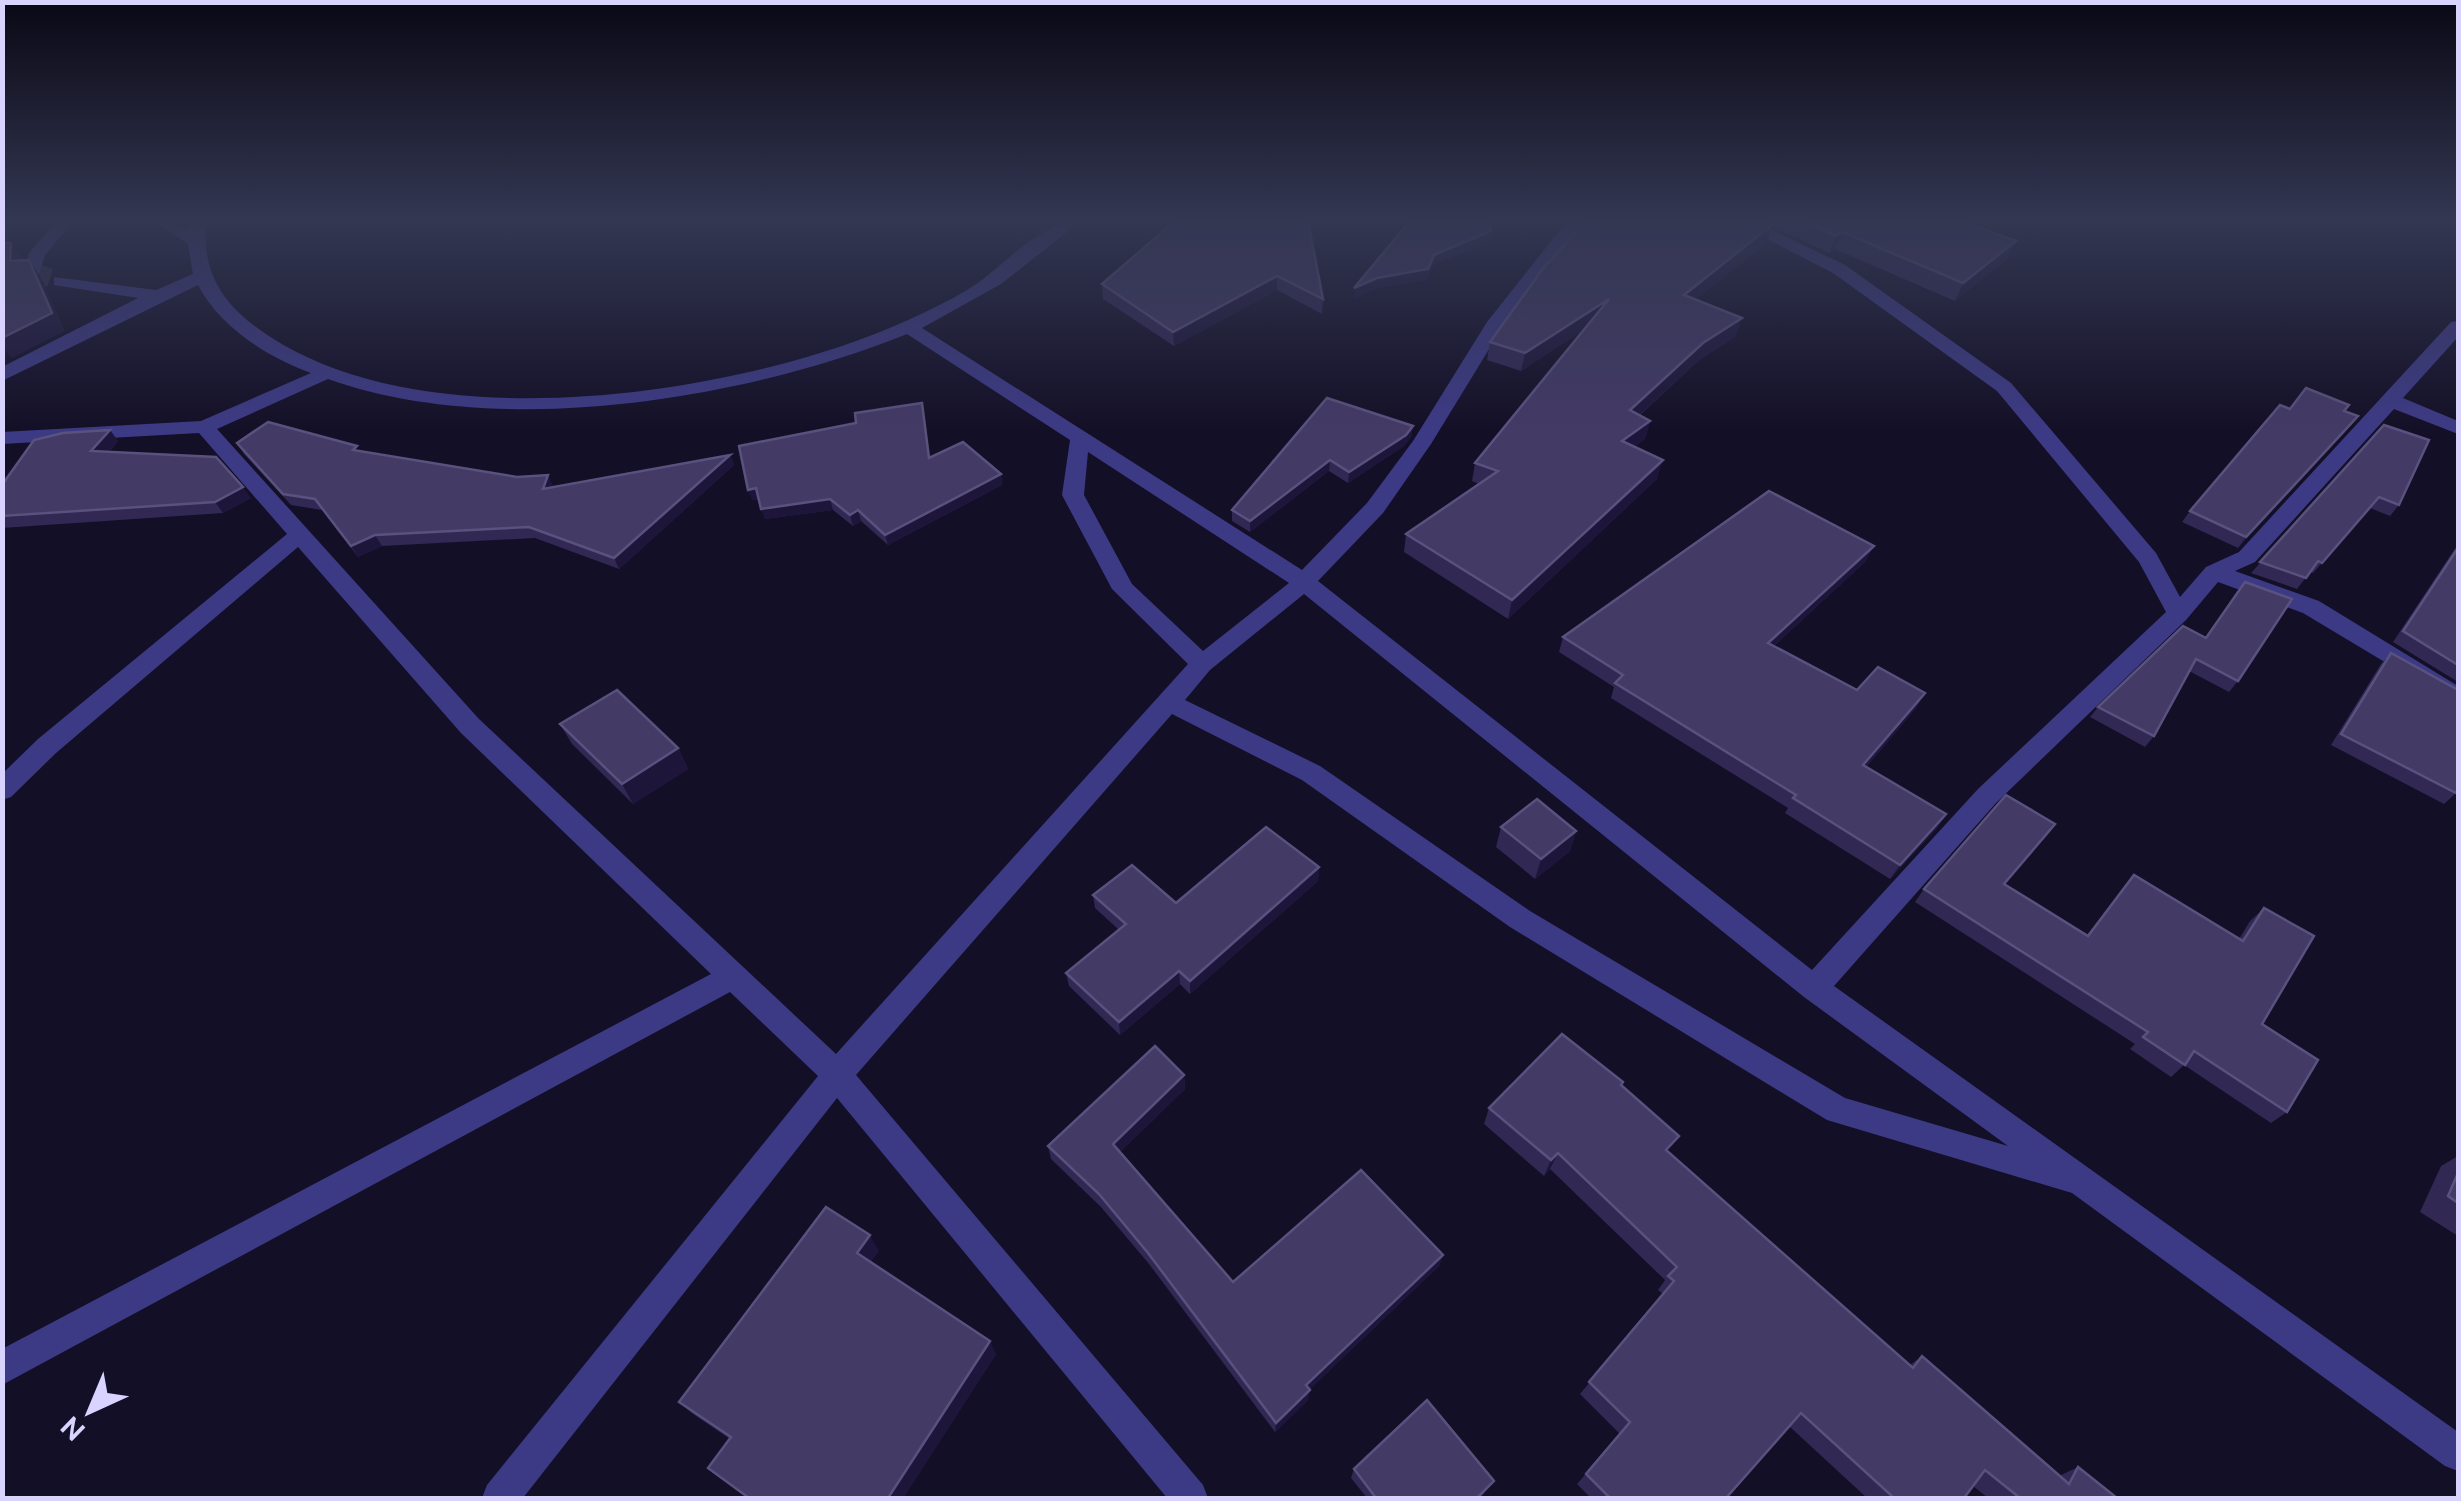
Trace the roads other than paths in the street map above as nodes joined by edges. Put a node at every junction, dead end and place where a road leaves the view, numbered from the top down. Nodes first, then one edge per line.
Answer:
1 (127, 291) edge
2 (164, 291) edge
3 (210, 291) edge
4 (974, 291) edge
5 (1521, 291) edge
6 (1869, 291) edge
7 (154, 295) junction
8 (2458, 326) edge
9 (908, 327) junction
10 (326, 372) junction
11 (2, 376) edge
12 (2390, 400) junction
13 (204, 427) junction
14 (2458, 428) edge
15 (2, 438) edge
16 (1080, 438) junction
17 (298, 536) junction
18 (2214, 572) junction
19 (1304, 582) junction
20 (2178, 614) junction
21 (1202, 664) junction
22 (2458, 697) edge
23 (1168, 702) junction
24 (2, 790) edge
25 (732, 976) junction
26 (1814, 988) junction
27 (837, 1075) junction
28 (2086, 1184) junction
29 (2, 1368) edge
30 (2458, 1454) edge
31 (500, 1498) edge
32 (1190, 1498) edge

1 - 7 street
2 - 7 street
3 - 10 street
4 - 9 street
5 - 19 street
6 - 20 street
7 - 11 street
8 - 12 street
9 - 10 street
9 - 16 street
10 - 13 street
12 - 14 street
12 - 18 street
13 - 15 street
13 - 17 street
16 - 19 street
16 - 21 street
17 - 24 street
17 - 25 street
18 - 20 street
18 - 22 street
19 - 21 street
19 - 26 street
20 - 26 street
21 - 23 street
23 - 27 street
23 - 28 street
25 - 27 street
25 - 29 street
26 - 28 street
27 - 31 street
27 - 32 street
28 - 30 street

